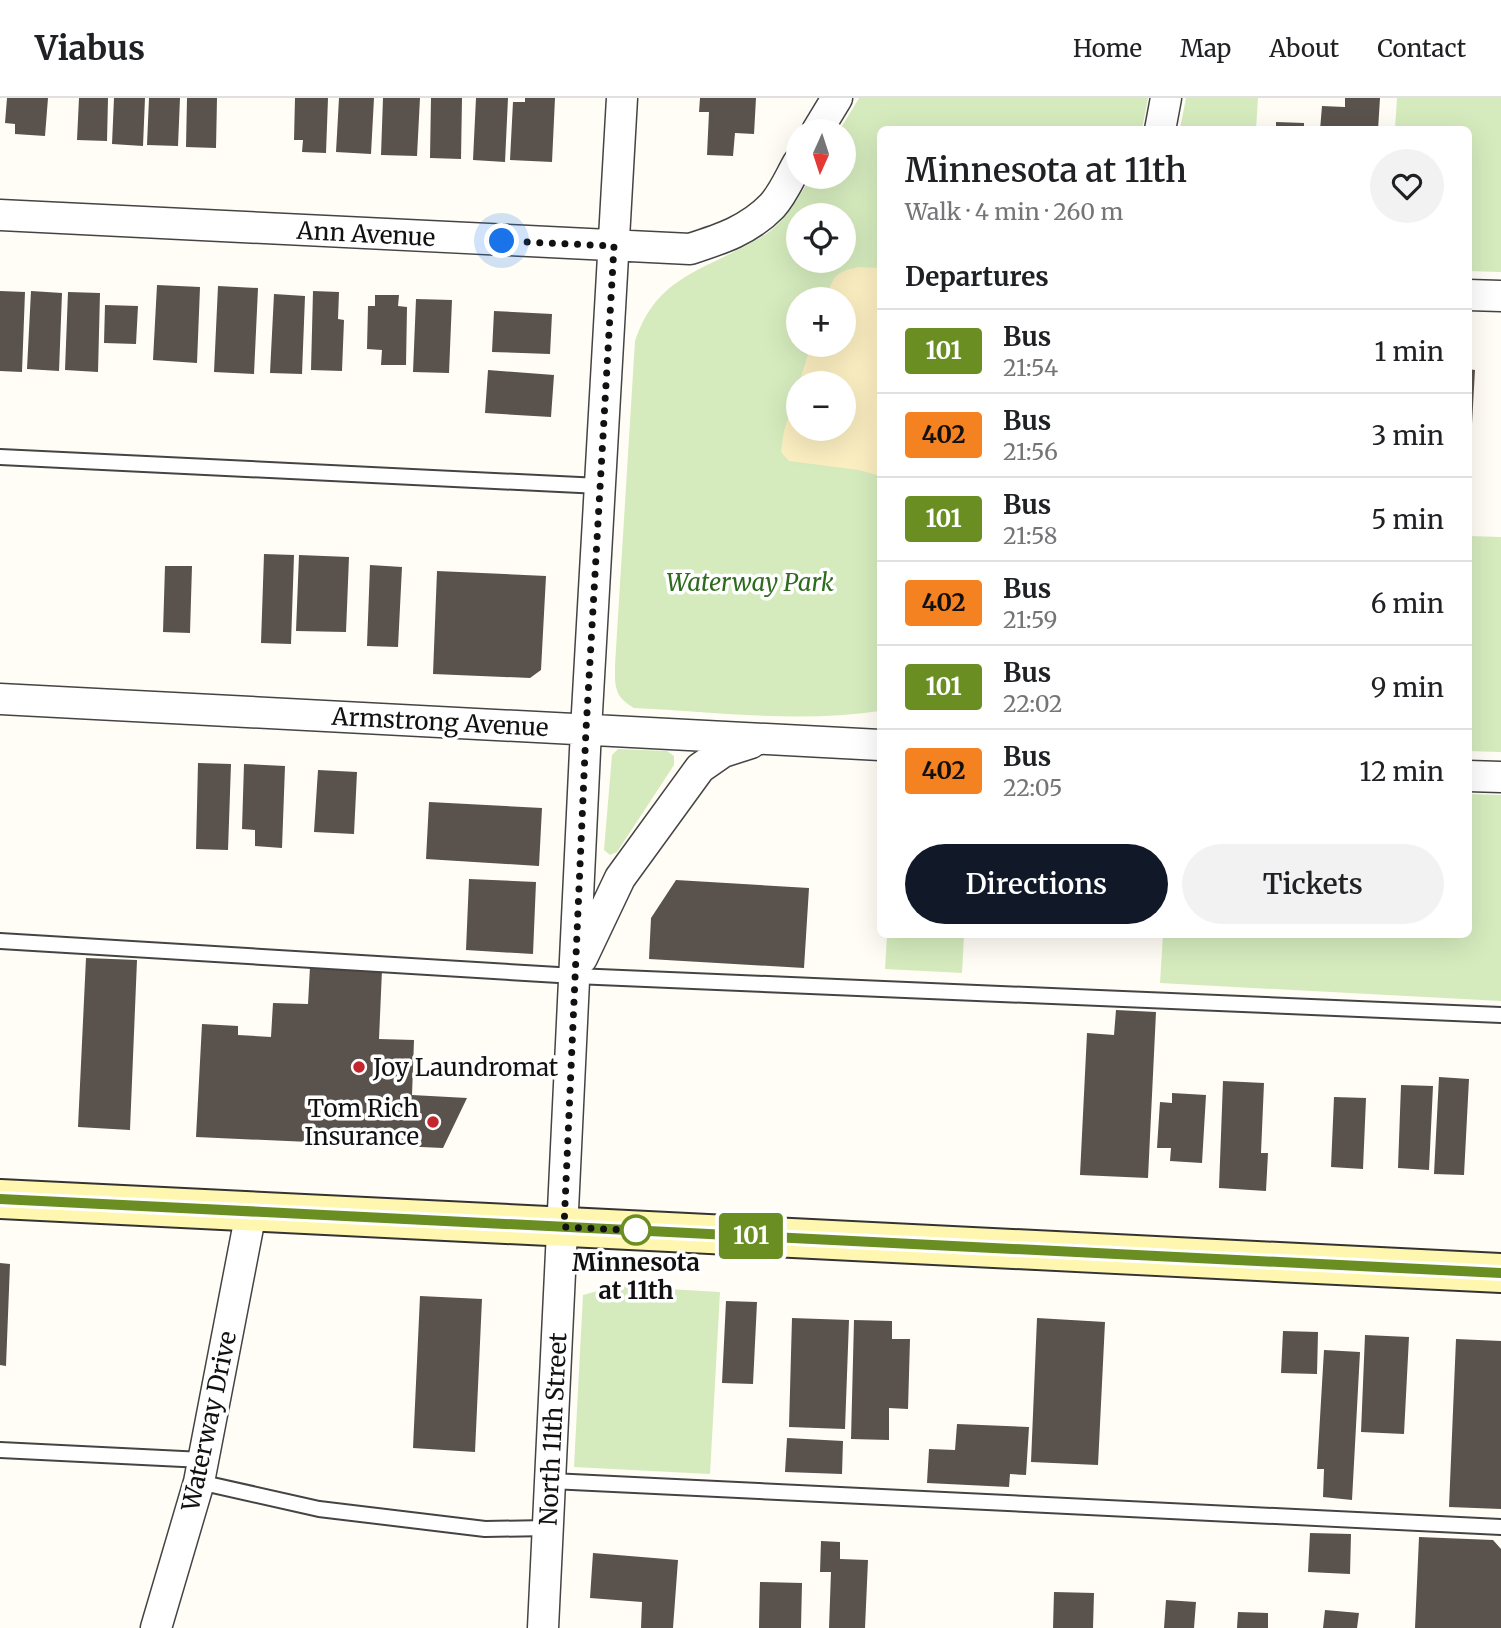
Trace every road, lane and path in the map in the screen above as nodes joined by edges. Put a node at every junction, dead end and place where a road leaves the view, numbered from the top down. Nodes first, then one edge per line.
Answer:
1 (622, 98) edge
2 (837, 98) edge
3 (1166, 98) edge
4 (824, 119) edge
5 (1161, 126) edge
6 (786, 184) edge
7 (0, 215) edge
8 (614, 246) junction
9 (1472, 295) edge
10 (1501, 296) edge
11 (0, 457) edge
12 (600, 486) junction
13 (0, 699) edge
14 (586, 730) junction
15 (762, 739) junction
16 (877, 745) edge
17 (1472, 776) edge
18 (1501, 777) edge
19 (0, 941) edge
20 (575, 976) junction
21 (1501, 1015) edge
22 (0, 1199) edge
23 (251, 1212) junction
24 (564, 1227) junction
25 (1501, 1273) edge
26 (0, 1450) edge
27 (201, 1471) junction
28 (551, 1481) junction
29 (1501, 1527) edge
30 (548, 1528) junction
31 (156, 1628) edge
32 (543, 1628) edge

1 - 8 street, North 11th Street
2 - 4 street
3 - 5 street
6 - 8 street, Ann Avenue
7 - 8 street, Ann Avenue
8 - 12 street, North 11th Street
9 - 10 street
11 - 12 lane
12 - 14 street, North 11th Street
13 - 14 street, Armstrong Avenue
14 - 15 street, Armstrong Avenue
14 - 20 street, North 11th Street
15 - 16 street, Armstrong Avenue
15 - 20 street
17 - 18 street
19 - 20 lane
20 - 21 lane
20 - 24 street, North 11th Street
22 - 23 main road
23 - 24 main road
23 - 27 street, Waterway Drive
24 - 25 main road
24 - 28 street, North 11th Street
26 - 27 lane
27 - 30 lane
27 - 31 street, Waterway Drive
28 - 29 lane
28 - 30 street, North 11th Street
30 - 32 street, North 11th Street

